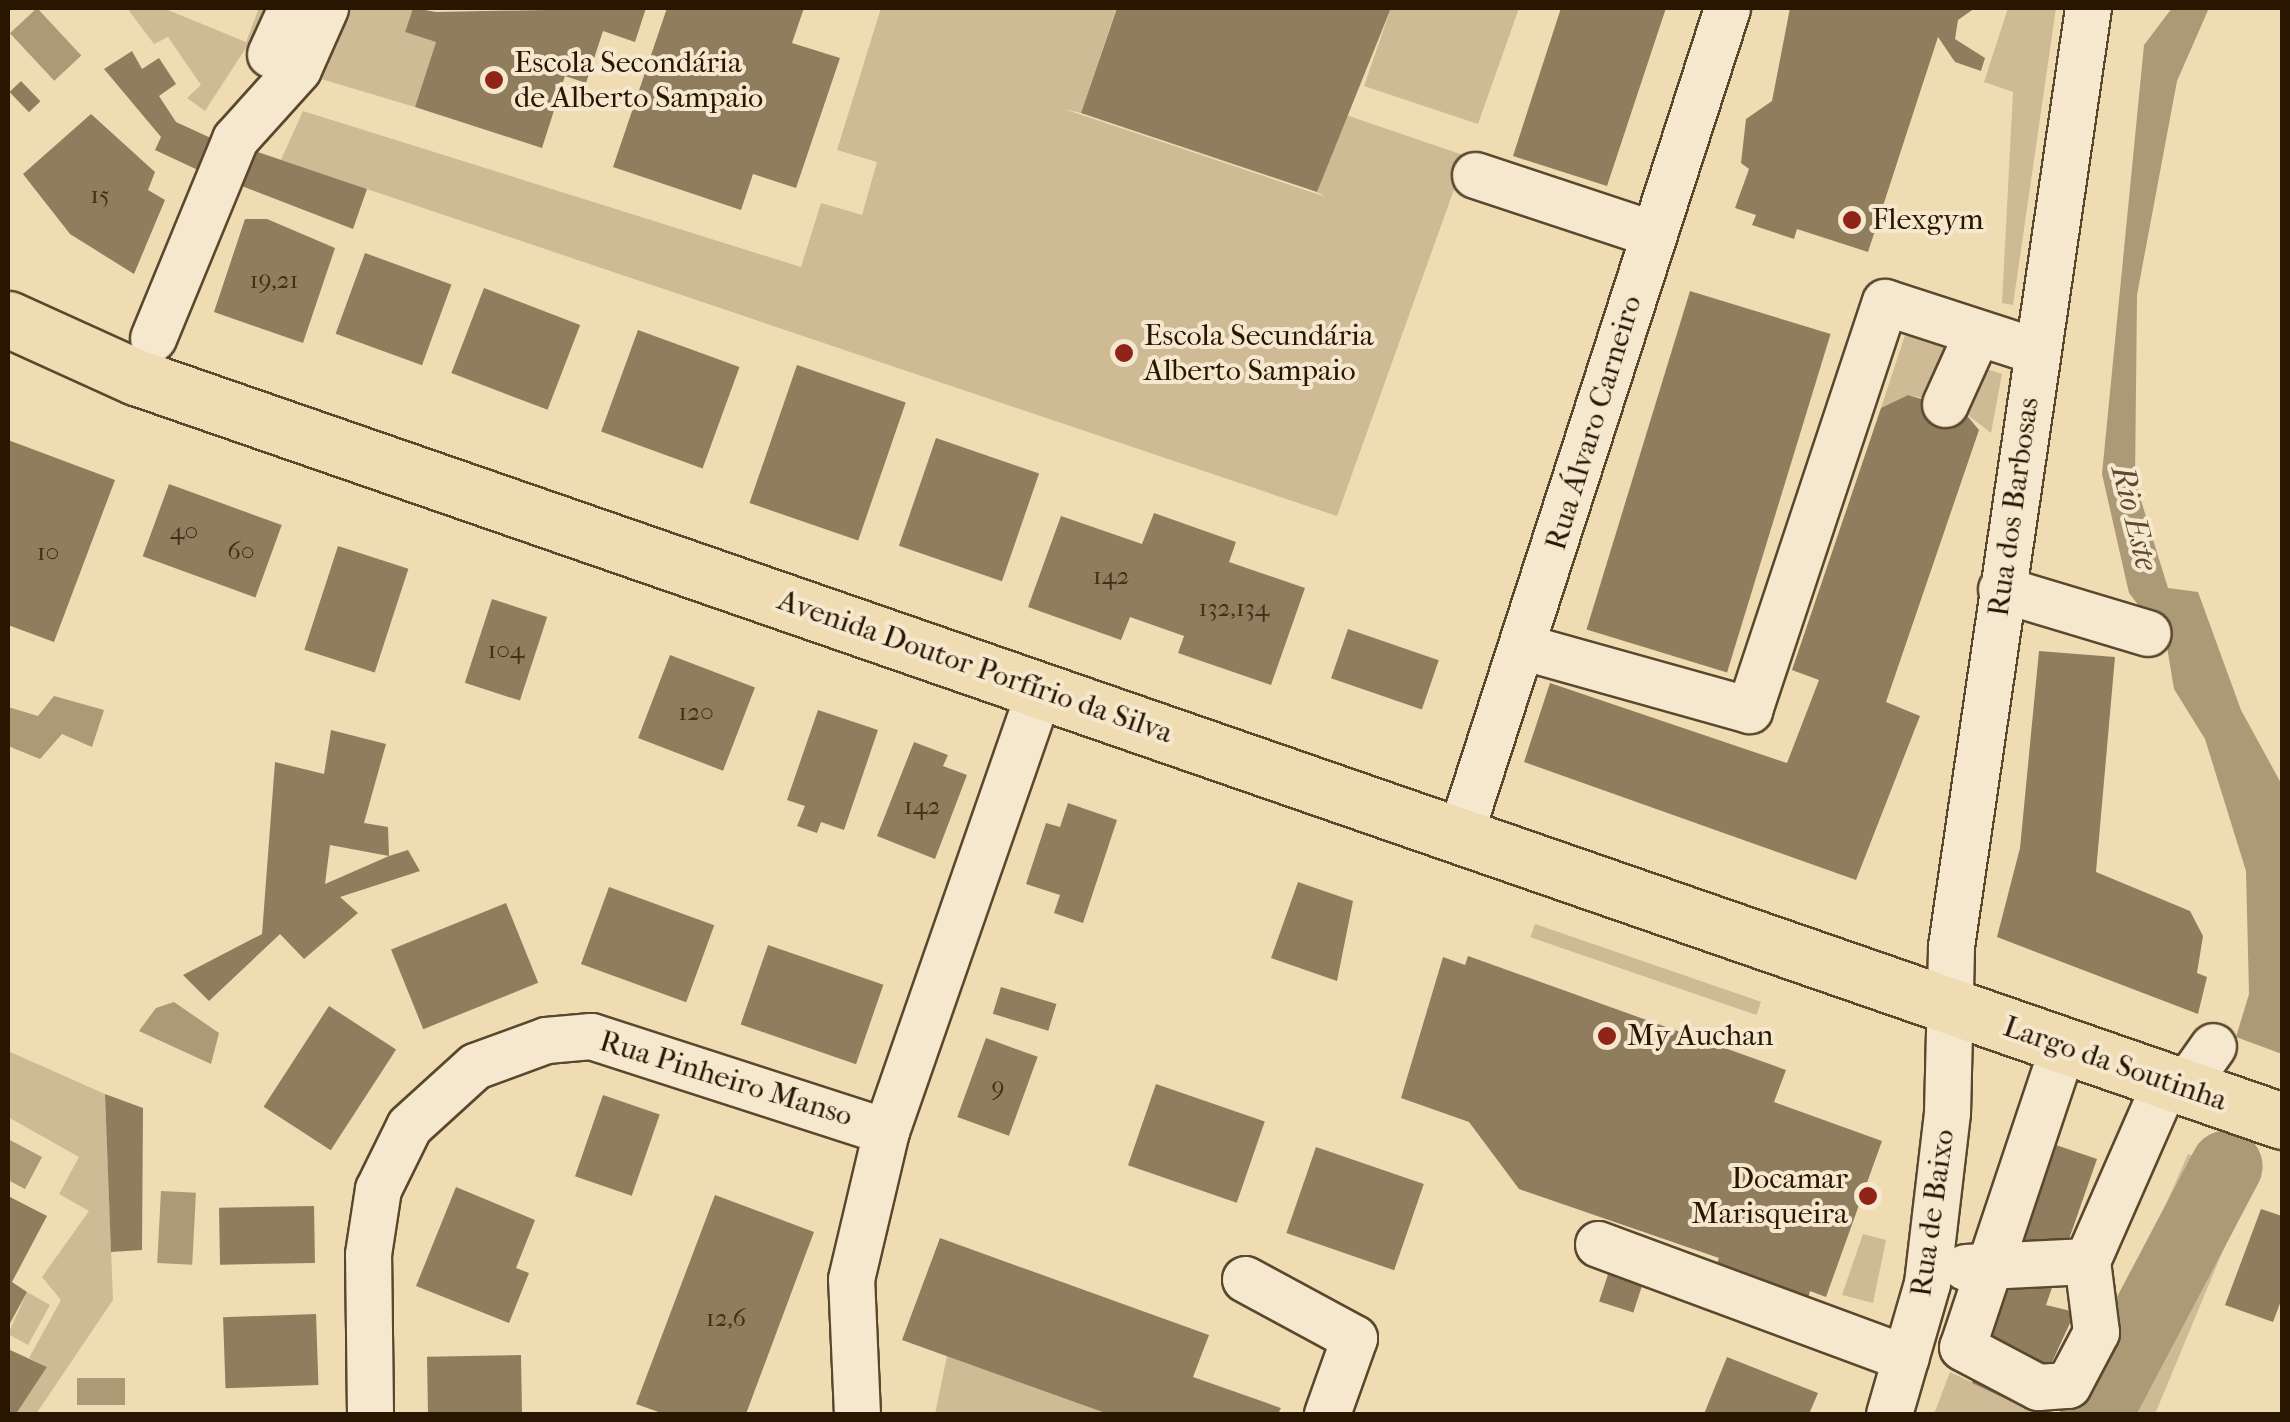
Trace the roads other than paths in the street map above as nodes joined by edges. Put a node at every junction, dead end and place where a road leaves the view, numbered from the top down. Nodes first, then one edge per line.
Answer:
1 (291, 8) edge
2 (325, 8) edge
3 (1727, 8) edge
4 (2088, 8) edge
5 (270, 54) dead end
6 (1475, 175) dead end
7 (1653, 234) junction
8 (8, 319) edge
9 (1978, 333) junction
10 (153, 338) dead end
11 (2036, 352) junction
12 (1945, 404) dead end
13 (2002, 590) junction
14 (2148, 633) dead end
15 (1524, 646) junction
16 (1040, 690) junction
17 (1460, 838) junction
18 (1948, 1007) junction
19 (2063, 1046) junction
20 (2192, 1077) junction
21 (2282, 1121) edge
22 (886, 1131) junction
23 (1598, 1244) dead end
24 (1929, 1260) junction
25 (2087, 1261) junction
26 (1994, 1262) junction
27 (1245, 1279) dead end
28 (1906, 1358) junction
29 (370, 1414) edge
30 (857, 1414) edge
31 (1328, 1414) edge
32 (1889, 1414) edge

1 - 5 street
2 - 10 street
3 - 7 street, Rua Álvaro Carneiro
4 - 11 street, Rua dos Barbosas
6 - 7 street
7 - 15 street, Rua Álvaro Carneiro
8 - 16 main road, Avenida Doutor Porfírio da Silva
9 - 11 street
9 - 12 street
9 - 15 street
11 - 13 street, Rua dos Barbosas
13 - 14 street
13 - 18 street, Rua dos Barbosas
15 - 17 street, Rua Álvaro Carneiro
16 - 17 main road, Avenida Doutor Porfírio da Silva
16 - 22 street
17 - 18 main road, Avenida Doutor Porfírio da Silva
18 - 19 main road, Largo da Soutinha
18 - 24 street, Rua de Baixo
19 - 20 main road, Largo da Soutinha
19 - 26 street
20 - 21 main road, Largo da Soutinha
20 - 25 street
22 - 29 street, Rua Pinheiro Manso
22 - 30 street
23 - 28 street
24 - 26 street
24 - 28 street, Rua de Baixo
25 - 26 street
25 - 26 street
27 - 31 street
28 - 32 street, Rua de Baixo

